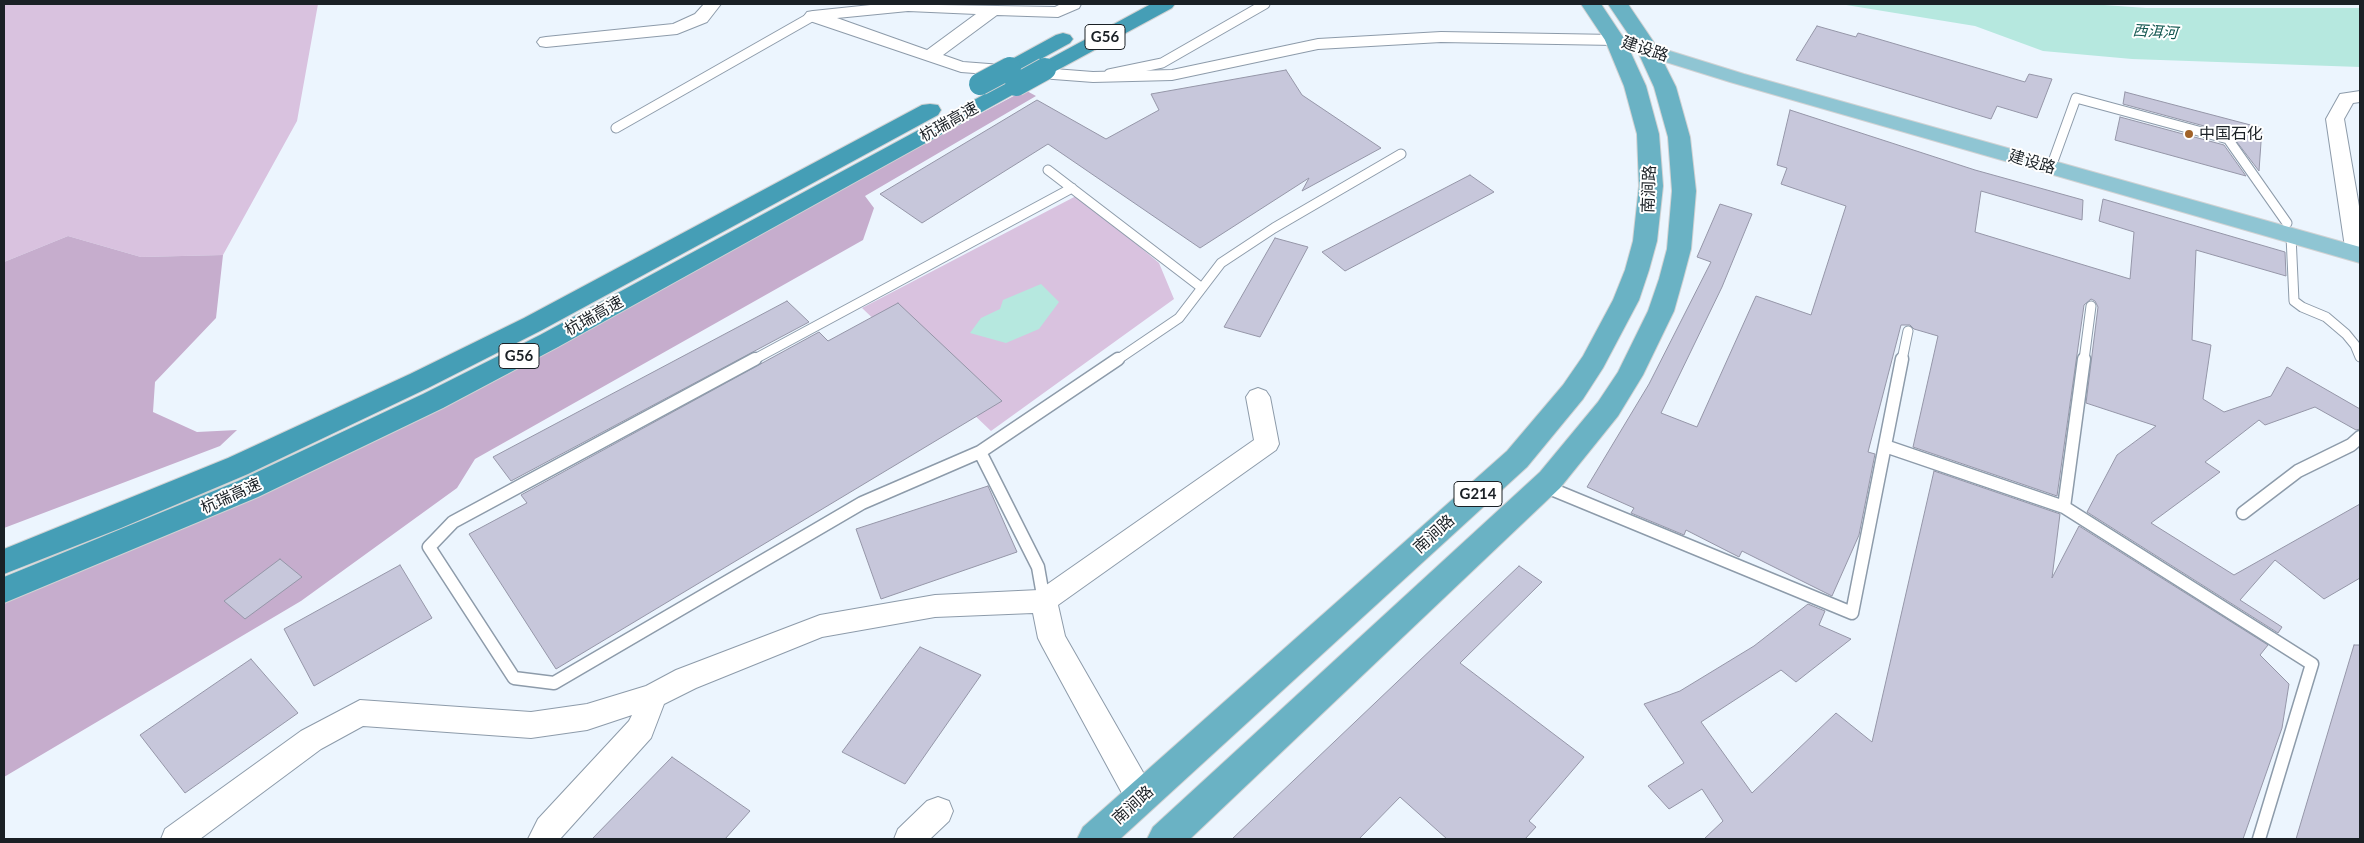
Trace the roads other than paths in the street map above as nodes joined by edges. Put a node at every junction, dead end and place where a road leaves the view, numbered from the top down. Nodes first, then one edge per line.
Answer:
1 (712, 4) edge
2 (1073, 4) edge
3 (1128, 4) edge
4 (1165, 4) edge
5 (1265, 4) edge
6 (1591, 4) edge
7 (1618, 4) edge
8 (993, 10) junction
9 (813, 16) junction
10 (1636, 41) junction
11 (546, 42) dead end
12 (930, 56) junction
13 (1013, 76) junction
14 (1094, 78) junction
15 (2360, 97) edge
16 (616, 128) dead end
17 (1401, 154) dead end
18 (2053, 162) junction
19 (1048, 170) dead end
20 (1072, 188) junction
21 (2289, 229) junction
22 (2358, 249) edge
23 (1202, 288) junction
24 (2091, 306) dead end
25 (1908, 331) dead end
26 (2360, 357) edge
27 (1258, 397) dead end
28 (2360, 437) edge
29 (1885, 446) junction
30 (980, 452) junction
31 (1544, 486) junction
32 (2064, 507) junction
33 (2243, 514) dead end
34 (4, 562) edge
35 (4, 590) edge
36 (1044, 601) junction
37 (654, 696) junction
38 (1141, 798) junction
39 (938, 811) dead end
40 (176, 839) edge
41 (543, 839) edge
42 (909, 839) edge
43 (1095, 839) edge
44 (1165, 839) edge
45 (2259, 839) edge

1 - 11 street
2 - 8 street
3 - 13 highway, 杭瑞高速 / G56
4 - 13 highway, 杭瑞高速 / G56, bridge
5 - 14 lane
6 - 10 highway, G214
7 - 10 highway, G214
8 - 9 street
8 - 12 street
9 - 12 street
9 - 16 lane
10 - 14 street
10 - 18 main road, 建设路
10 - 31 highway, 南涧路 / G214
10 - 38 highway, 南涧路 / G214
12 - 14 street
13 - 34 highway, 杭瑞高速 / G56, bridge
13 - 35 highway, 杭瑞高速 / G56
15 - 22 street
17 - 23 lane
18 - 21 main road, 建设路
18 - 21 lane
19 - 20 lane
20 - 23 lane
20 - 30 lane
21 - 22 main road, 建设路
21 - 26 lane
23 - 30 lane
24 - 32 lane
25 - 29 lane
27 - 36 street
28 - 33 lane
29 - 31 lane
29 - 32 lane
30 - 36 lane
31 - 44 highway, 南涧路 / G214
32 - 45 lane
36 - 37 street
36 - 38 street
37 - 40 street
37 - 41 street
38 - 43 highway, 南涧路 / G214
39 - 42 street

